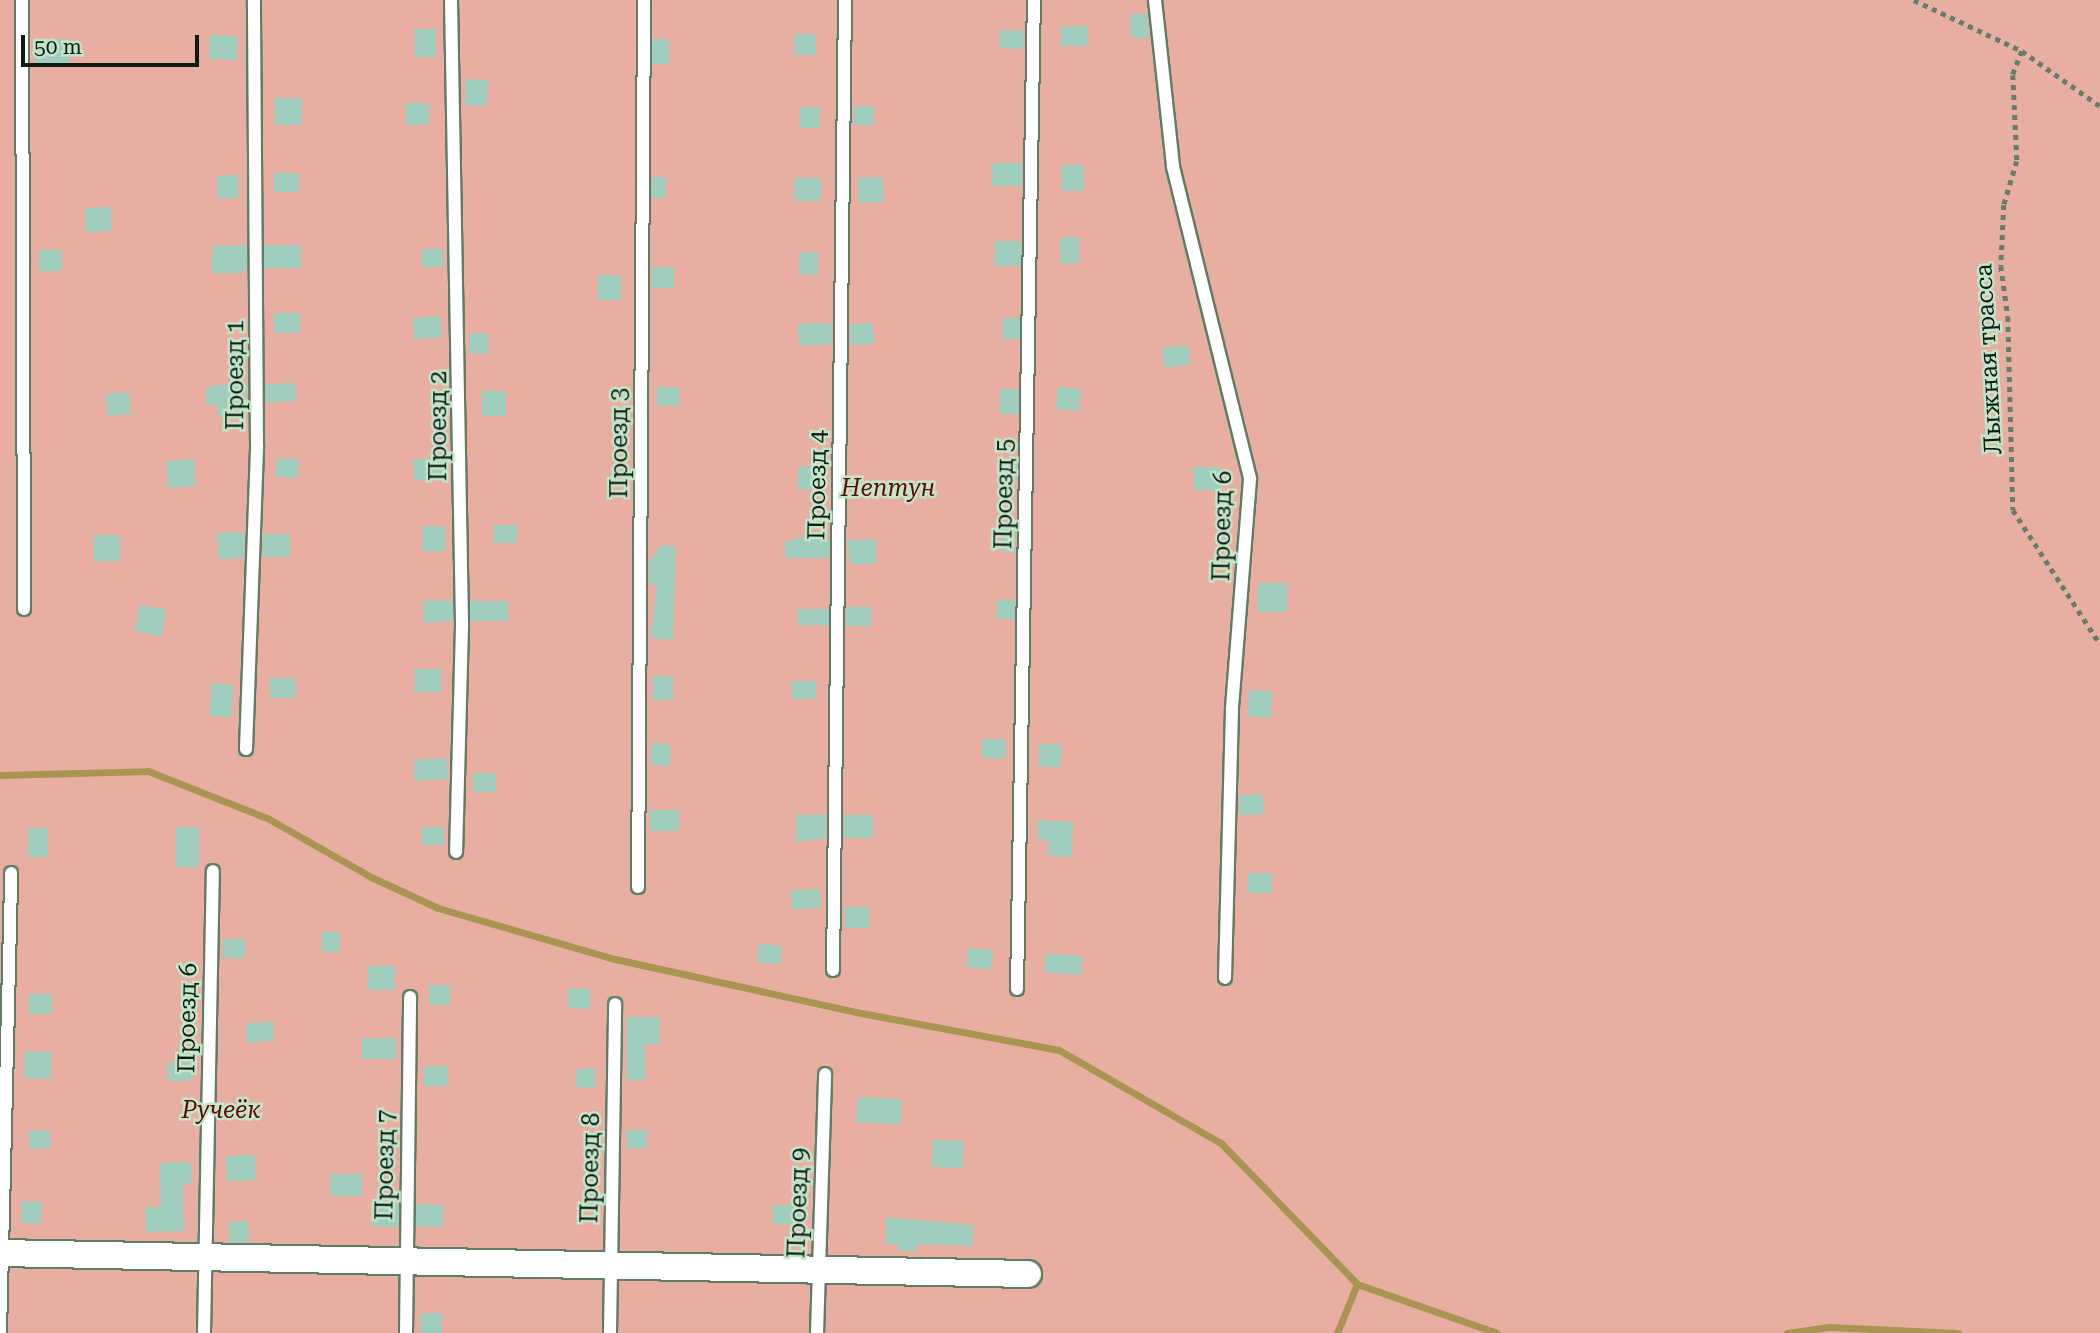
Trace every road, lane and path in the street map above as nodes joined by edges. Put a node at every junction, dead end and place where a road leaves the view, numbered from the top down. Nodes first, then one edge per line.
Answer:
1 (22, 0) edge
2 (254, 0) edge
3 (451, 0) edge
4 (644, 0) edge
5 (845, 0) edge
6 (1034, 0) edge
7 (1155, 0) edge
8 (1914, 0) edge
9 (2022, 51) junction
10 (2100, 106) edge
11 (24, 609) dead end
12 (2100, 644) edge
13 (246, 749) dead end
14 (456, 852) dead end
15 (213, 871) dead end
16 (11, 873) dead end
17 (638, 887) dead end
18 (833, 970) dead end
19 (1225, 978) dead end
20 (1017, 989) dead end
21 (410, 998) dead end
22 (615, 1004) dead end
23 (825, 1074) dead end
24 (1, 1253) edge
25 (204, 1258) junction
26 (406, 1262) junction
27 (610, 1266) junction
28 (818, 1270) junction
29 (1028, 1274) dead end
30 (0, 1333) edge
31 (204, 1333) edge
32 (406, 1333) edge
33 (610, 1333) edge
34 (817, 1333) edge

1 - 11 lane
2 - 13 lane, Проезд 1
3 - 14 lane, Проезд 2
4 - 17 lane, Проезд 3
5 - 18 lane, Проезд 4
6 - 20 lane, Проезд 5
7 - 19 lane, Проезд 6
8 - 9 path
9 - 10 path
9 - 12 path, Лыжная трасса
15 - 25 lane, Проезд 6
16 - 24 lane
21 - 26 lane, Проезд 7
22 - 27 lane, Проезд 8
23 - 28 lane, Проезд 9
24 - 25 street
24 - 30 lane
25 - 26 street
25 - 31 lane, Проезд 6
26 - 27 street
26 - 32 lane, Проезд 7
27 - 28 street
27 - 33 lane, Проезд 8
28 - 29 street
28 - 34 lane, Проезд 9

